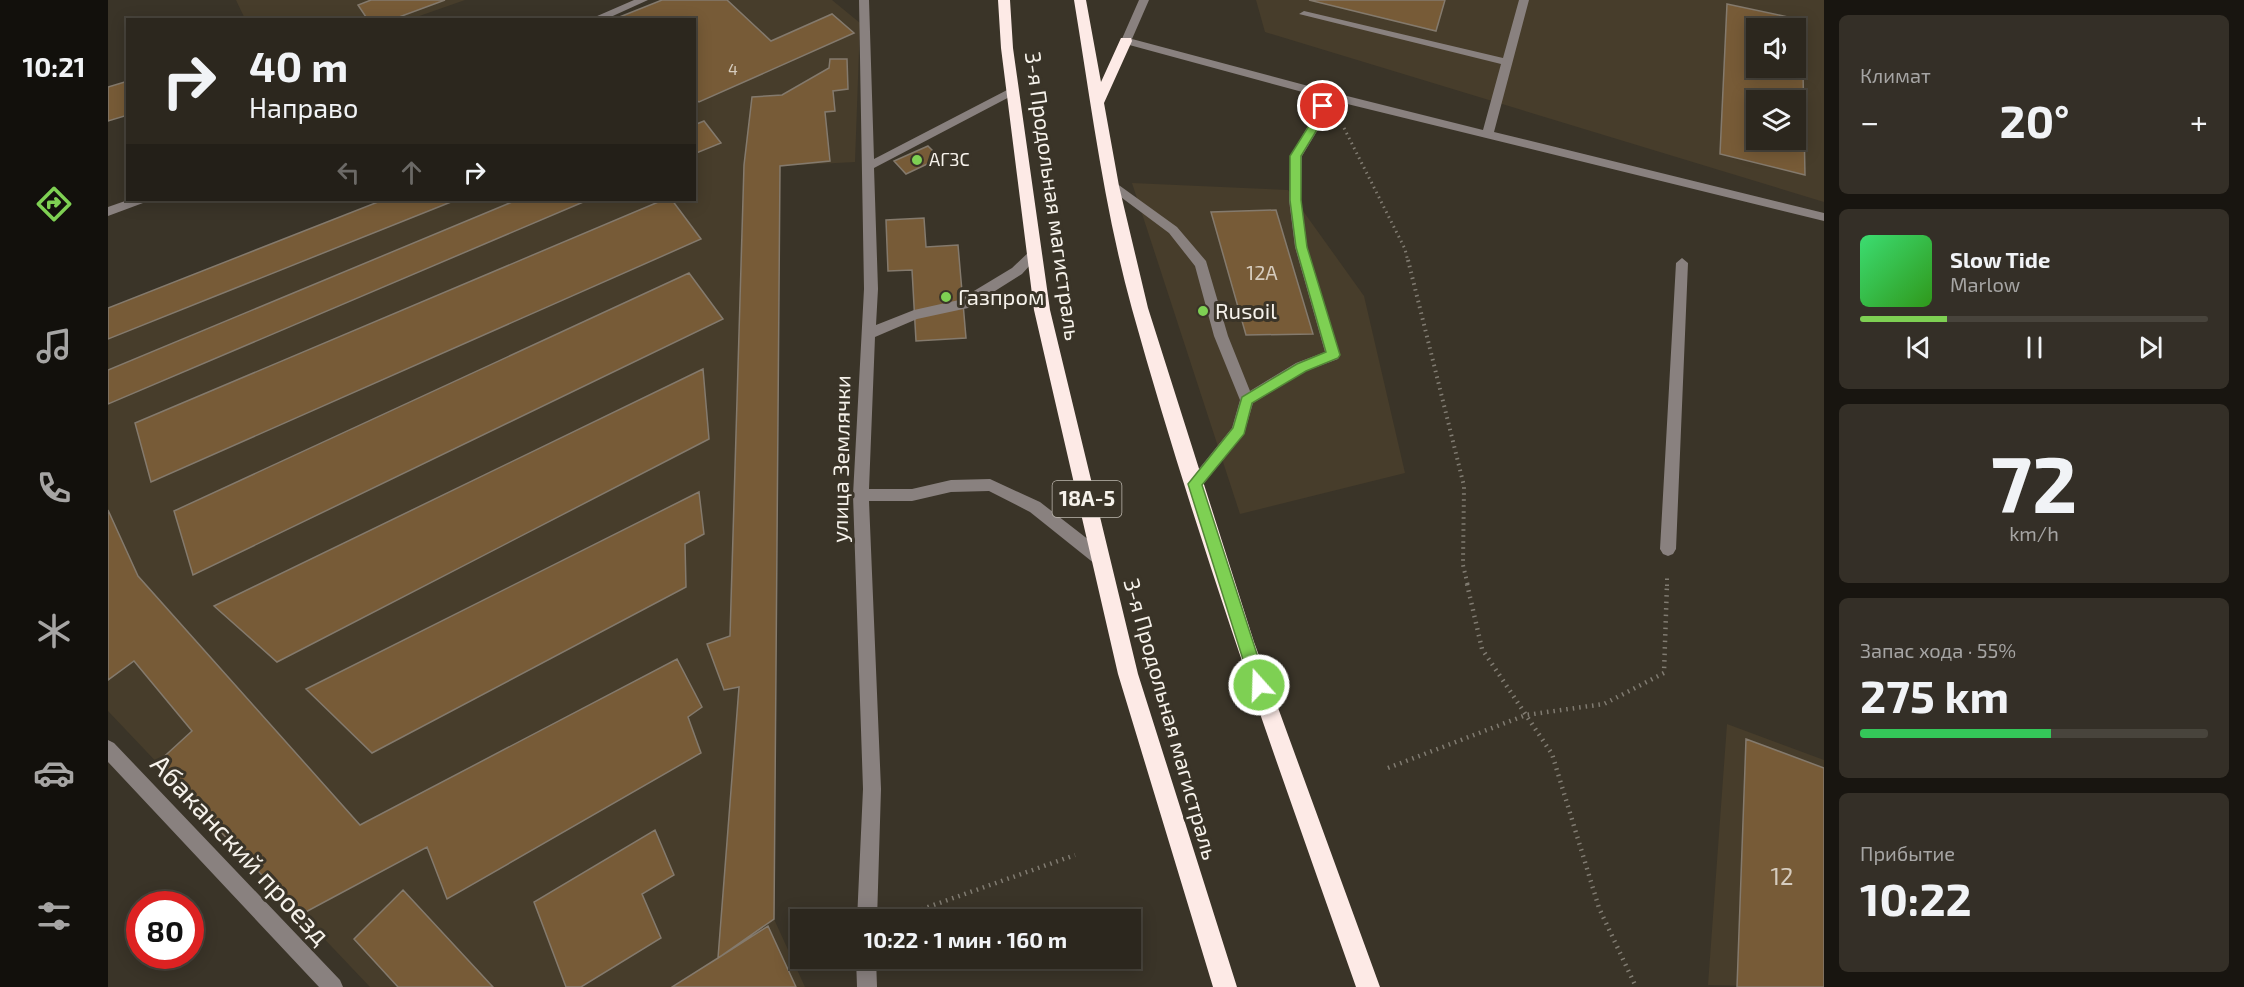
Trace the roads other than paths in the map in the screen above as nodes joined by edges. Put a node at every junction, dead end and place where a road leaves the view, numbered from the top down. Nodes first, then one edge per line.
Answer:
1 (643, 0) edge
2 (864, 0) edge
3 (1004, 0) edge
4 (1080, 0) edge
5 (1144, 0) edge
6 (1524, 0) edge
7 (1304, 14) dead end
8 (598, 18) edge
9 (1126, 41) junction
10 (1507, 62) junction
11 (1013, 92) junction
12 (1327, 94) junction
13 (1096, 104) junction
14 (1488, 134) junction
15 (869, 166) junction
16 (1112, 186) junction
17 (136, 201) edge
18 (108, 212) edge
19 (1824, 217) edge
20 (1035, 253) junction
21 (1682, 263) dead end
22 (868, 334) junction
23 (1247, 400) junction
24 (1195, 484) junction
25 (861, 495) junction
26 (1668, 549) road end
27 (1101, 559) junction
28 (108, 749) edge
29 (868, 909) edge
30 (866, 969) edge
31 (333, 987) edge
32 (867, 987) edge
33 (1225, 987) edge
34 (1368, 987) edge

1 - 8 street
2 - 15 street, улица Землячки
3 - 11 highway, 3-я Продольная магистраль / 18А-5
4 - 13 highway
5 - 9 street
6 - 10 street
7 - 10 street
9 - 12 street
9 - 13 highway
10 - 14 street
11 - 15 street
11 - 20 highway, 3-я Продольная магистраль / 18А-5
12 - 14 street
12 - 23 street
13 - 16 highway
14 - 19 street
15 - 22 street, улица Землячки
16 - 23 street
16 - 24 highway
17 - 18 street
20 - 22 street
20 - 27 highway, 3-я Продольная магистраль / 18А-5
21 - 26 street
22 - 25 street, улица Землячки
23 - 24 street
24 - 34 highway
25 - 27 street
25 - 29 street, улица Землячки
27 - 33 highway, 3-я Продольная магистраль / 18А-5
28 - 31 street, Абаканский проезд
30 - 32 street

